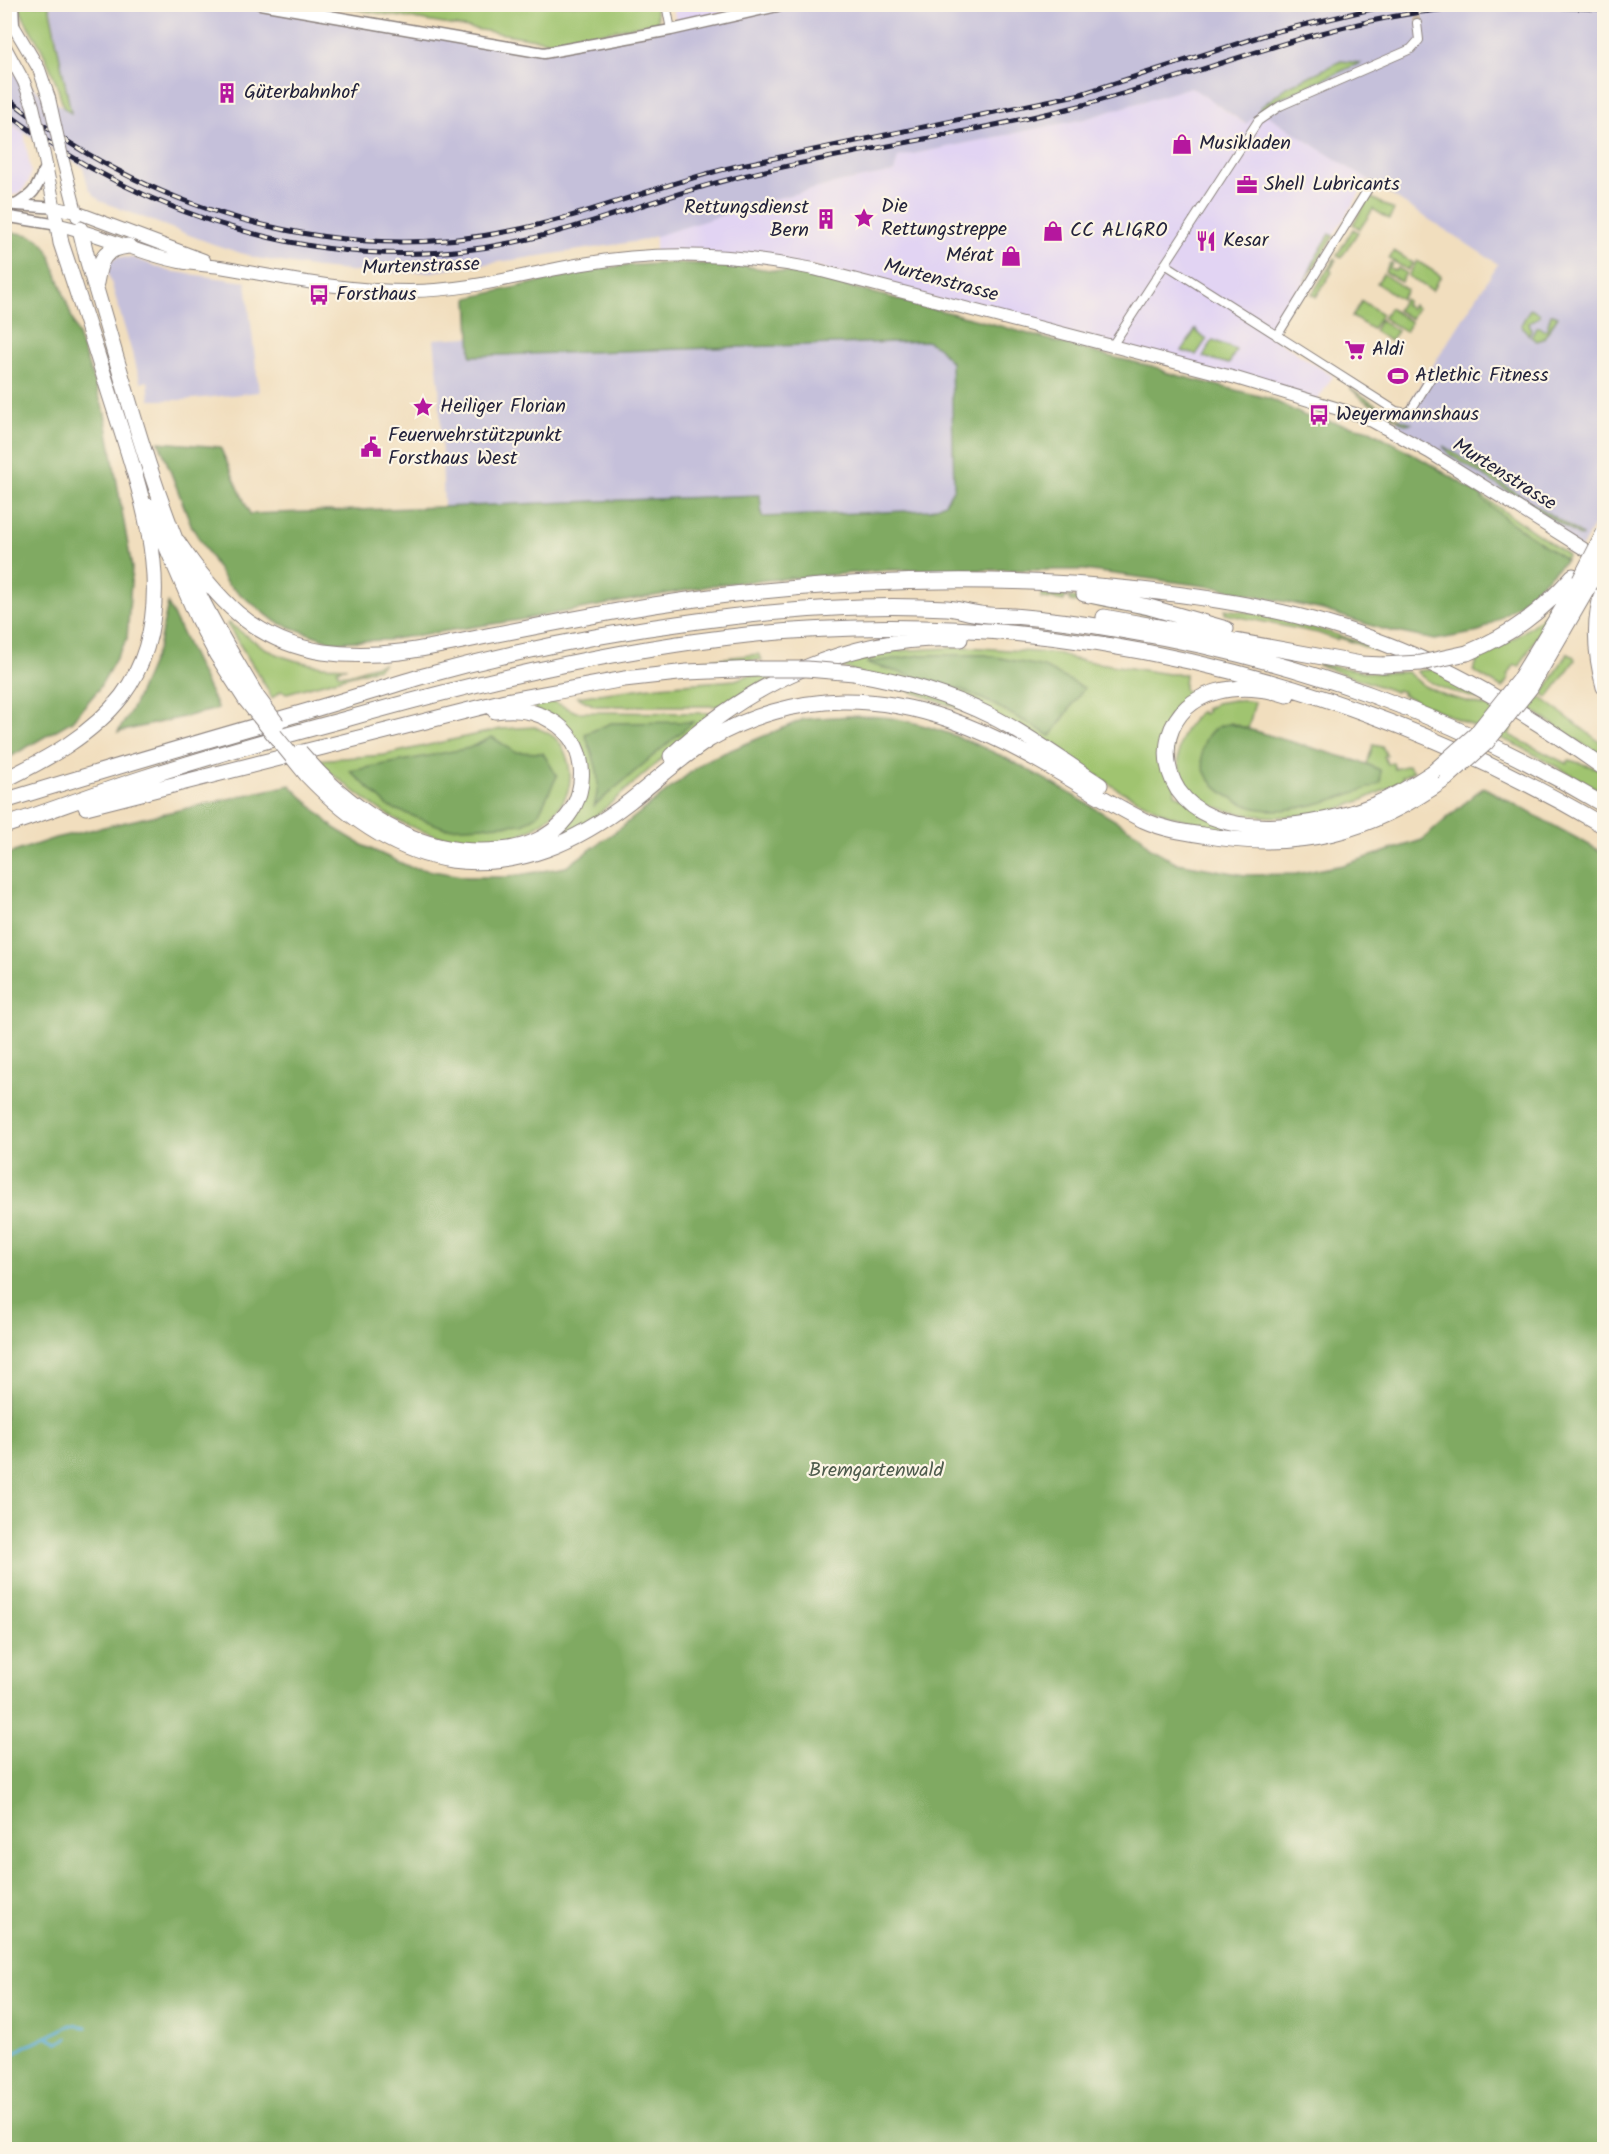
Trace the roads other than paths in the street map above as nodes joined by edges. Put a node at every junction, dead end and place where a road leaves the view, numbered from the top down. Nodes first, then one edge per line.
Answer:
1 (13, 4) edge
2 (260, 4) edge
3 (666, 4) edge
4 (786, 4) edge
5 (4, 10) edge
6 (1417, 23) tunnel mouth
7 (14, 25) junction
8 (671, 30) junction
9 (4, 45) edge
10 (47, 167) junction
11 (1371, 184) dead end
12 (10, 205) edge
13 (56, 208) junction
14 (76, 212) junction
15 (4, 216) edge
16 (58, 225) junction
17 (80, 229) junction
18 (128, 246) junction
19 (1166, 264) junction
20 (220, 267) junction
21 (96, 286) junction
22 (1277, 336) junction
23 (1112, 346) junction
24 (1432, 376) dead end
25 (133, 467) junction
26 (1604, 533) edge
27 (177, 541) junction
28 (1605, 562) edge
29 (916, 582) junction
30 (1590, 584) edge
31 (954, 608) junction
32 (1065, 640) junction
33 (1279, 648) junction
34 (1605, 687) edge
35 (252, 699) junction
36 (432, 718) junction
37 (1380, 718) junction
38 (1605, 768) edge
39 (312, 773) junction
40 (1440, 775) junction
41 (4, 780) edge
42 (4, 801) edge
43 (1605, 805) edge
44 (595, 825) junction
45 (6, 826) edge
46 (1605, 826) edge
47 (1202, 835) junction

1 - 7 street
2 - 8 street
3 - 8 street
4 - 8 street
5 - 7 main road
6 - 19 street
7 - 14 main road, bridge
9 - 10 main road, bridge
10 - 12 street
10 - 13 main road
11 - 22 street
12 - 13 street
13 - 14 main road, Murtenstrasse
13 - 16 main road
14 - 17 main road
14 - 20 main road, Murtenstrasse
15 - 16 street
16 - 17 main road, Murtenstrasse
16 - 25 highway
17 - 18 main road, Murtenstrasse
17 - 21 highway
18 - 20 main road, Murtenstrasse
18 - 21 highway
19 - 22 street
19 - 23 street
20 - 23 main road, Murtenstrasse
21 - 27 highway
22 - 24 street
23 - 28 main road, Murtenstrasse
25 - 35 highway
25 - 41 highway
26 - 30 highway, bridge
27 - 29 highway
27 - 35 highway
28 - 30 highway, bridge
29 - 33 highway
29 - 38 highway
30 - 33 highway, bridge
30 - 34 highway
30 - 40 highway, bridge
31 - 33 highway
31 - 42 highway
31 - 43 highway
32 - 37 highway
32 - 44 highway
32 - 45 highway
35 - 39 highway, bridge
36 - 39 highway
36 - 45 highway
36 - 47 highway, bridge
37 - 40 highway
37 - 46 highway
39 - 44 highway
40 - 47 highway
44 - 47 highway

